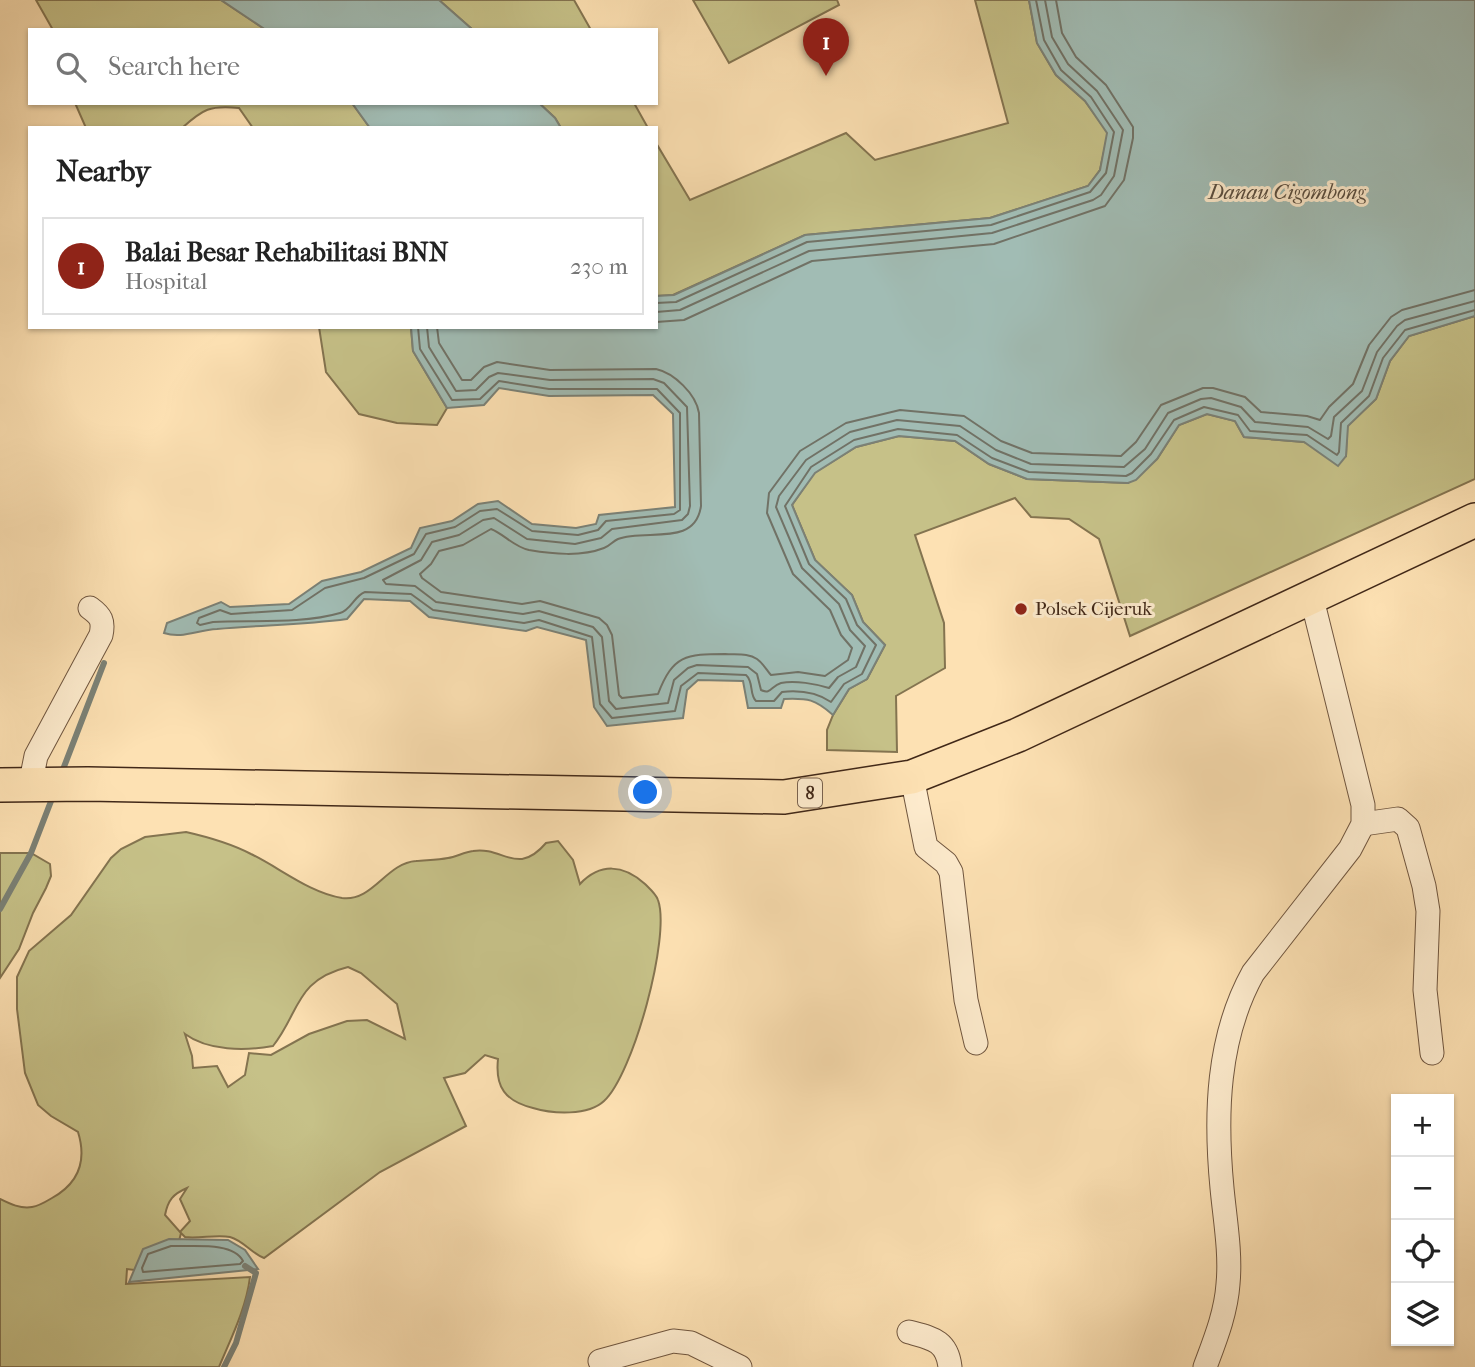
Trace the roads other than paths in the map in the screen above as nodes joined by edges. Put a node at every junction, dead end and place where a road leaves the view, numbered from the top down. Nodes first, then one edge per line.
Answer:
1 (1475, 520) edge
2 (1312, 599) junction
3 (90, 608) dead end
4 (912, 777) junction
5 (23, 786) edge
6 (1363, 824) junction
7 (976, 1043) dead end
8 (1432, 1053) dead end
9 (909, 1332) dead end
10 (600, 1361) dead end
11 (740, 1367) edge
12 (950, 1367) edge
13 (1205, 1367) edge

1 - 2 highway, 8
2 - 4 highway, 8
2 - 6 street
3 - 5 street
4 - 5 highway, 8
4 - 7 street
6 - 8 street
6 - 13 street
9 - 12 street
10 - 11 street

